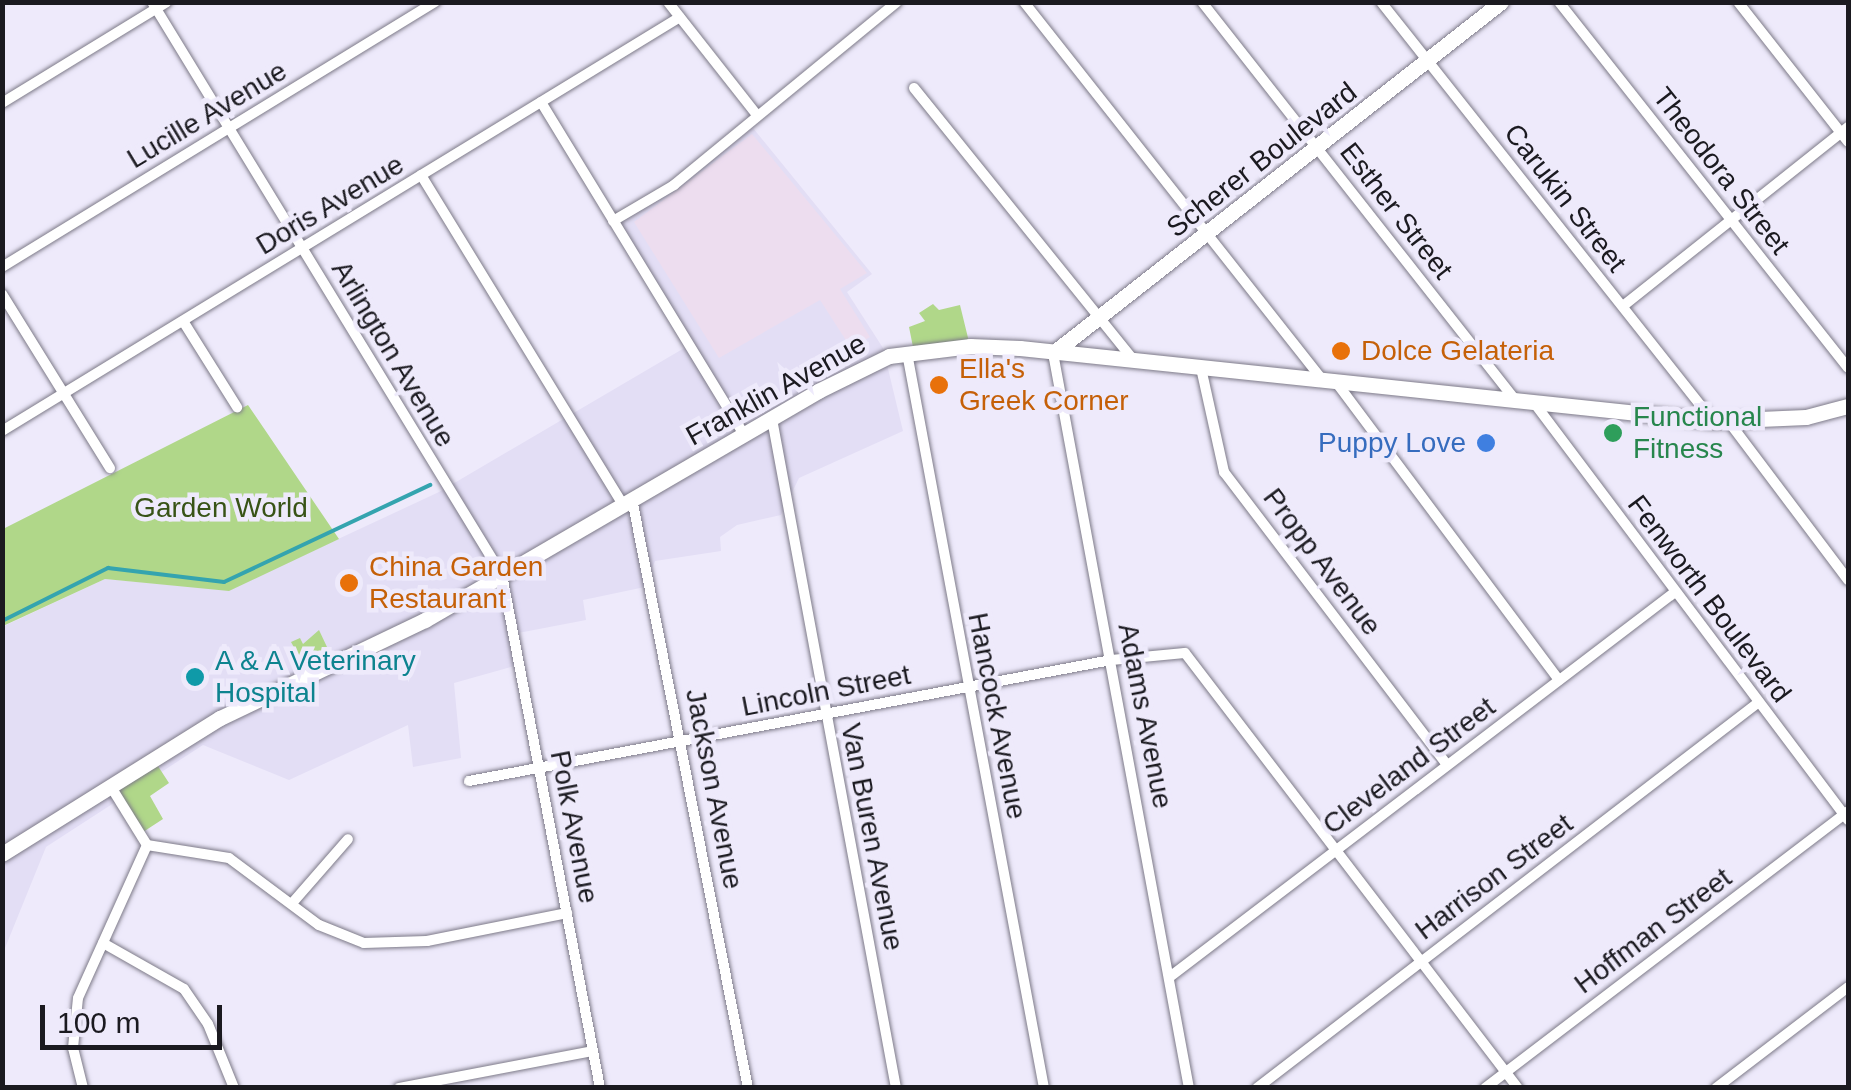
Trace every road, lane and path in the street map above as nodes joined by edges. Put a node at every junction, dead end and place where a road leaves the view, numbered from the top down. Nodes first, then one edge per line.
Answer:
1 (435, 2) edge
2 (897, 2) edge
3 (1024, 2) edge
4 (1202, 2) edge
5 (1381, 2) edge
6 (1501, 2) edge
7 (1560, 2) edge
8 (1738, 2) edge
9 (670, 3) edge
10 (159, 5) edge
11 (680, 17) junction
12 (1427, 61) junction
13 (914, 88) dead end
14 (541, 102) junction
15 (2, 103) edge
16 (756, 114) junction
17 (229, 128) junction
18 (1846, 134) edge
19 (1318, 148) junction
20 (422, 175) junction
21 (1732, 220) junction
22 (614, 221) junction
23 (1208, 235) junction
24 (302, 248) junction
25 (2, 266) edge
26 (2, 294) edge
27 (1622, 306) junction
28 (1101, 318) junction
29 (183, 321) junction
30 (907, 353) junction
31 (1053, 354) junction
32 (1135, 361) junction
33 (1201, 368) junction
34 (1848, 368) edge
35 (1329, 381) junction
36 (63, 394) junction
37 (1517, 402) junction
38 (1535, 404) junction
39 (1848, 406) edge
40 (238, 407) dead end
41 (772, 418) junction
42 (1721, 422) junction
43 (2, 431) edge
44 (744, 434) junction
45 (110, 468) dead end
46 (627, 501) junction
47 (502, 575) junction
48 (1848, 580) edge
49 (1675, 592) junction
50 (1110, 660) junction
51 (1558, 680) junction
52 (968, 687) junction
53 (1759, 702) junction
54 (825, 714) junction
55 (682, 741) junction
56 (1446, 765) junction
57 (540, 768) junction
58 (469, 781) dead end
59 (111, 787) junction
60 (1847, 815) edge
61 (348, 839) dead end
62 (148, 845) junction
63 (1336, 850) junction
64 (2, 854) edge
65 (294, 901) junction
66 (567, 912) junction
67 (103, 943) junction
68 (1421, 961) junction
69 (1171, 976) junction
70 (1848, 987) edge
71 (593, 1051) junction
72 (1506, 1072) junction
73 (83, 1088) edge
74 (234, 1088) edge
75 (399, 1088) edge
76 (600, 1088) edge
77 (748, 1088) edge
78 (896, 1088) edge
79 (1044, 1088) edge
80 (1189, 1088) edge
81 (1256, 1088) edge
82 (1484, 1088) edge
83 (1518, 1088) edge
84 (1716, 1088) edge

1 - 17 street, Lucille Avenue
2 - 16 street
3 - 23 street
4 - 19 street, Esther Street
5 - 12 street, Carukin Street
6 - 12 main road, Scherer Boulevard
7 - 21 street, Theodora Street
8 - 18 street
9 - 11 street
10 - 15 street
10 - 17 street, Arlington Avenue
11 - 14 street, Doris Avenue
11 - 16 street
12 - 19 main road, Scherer Boulevard
12 - 27 street, Carukin Street
13 - 28 street
14 - 20 street, Doris Avenue
14 - 22 street
16 - 22 street
17 - 24 street, Arlington Avenue
17 - 25 street, Lucille Avenue
18 - 21 street
19 - 23 main road, Scherer Boulevard
19 - 37 street, Esther Street
20 - 24 street, Doris Avenue
20 - 46 street, Jackson Avenue
21 - 27 street
21 - 34 street, Theodora Street
22 - 44 street
23 - 28 main road, Scherer Boulevard
23 - 35 street
24 - 29 street, Doris Avenue
24 - 47 street, Arlington Avenue
26 - 36 street
27 - 42 street, Carukin Street
28 - 31 main road, Scherer Boulevard
28 - 32 street
29 - 36 street, Doris Avenue
29 - 40 street
30 - 31 main road, Franklin Avenue
30 - 41 main road, Franklin Avenue
30 - 52 street, Hancock Avenue
31 - 32 main road, Franklin Avenue
31 - 50 street, Adams Avenue
32 - 33 main road, Franklin Avenue
33 - 35 main road, Franklin Avenue
33 - 56 street, Propp Avenue
35 - 37 main road, Franklin Avenue
35 - 51 street
36 - 43 street, Doris Avenue
36 - 45 street
37 - 38 main road, Franklin Avenue
38 - 42 main road, Franklin Avenue
38 - 49 street, Fenworth Boulevard
39 - 42 main road, Franklin Avenue
41 - 44 main road, Franklin Avenue
41 - 54 street, Van Buren Avenue
42 - 48 street, Carukin Street
44 - 46 main road, Franklin Avenue
46 - 47 main road, Franklin Avenue
46 - 55 street, Jackson Avenue
47 - 57 street, Polk Avenue
47 - 59 main road, Franklin Avenue
49 - 51 street, Cleveland Street
49 - 53 street, Fenworth Boulevard
50 - 52 street, Lincoln Street
50 - 63 street, Lincoln Street
50 - 69 street, Adams Avenue
51 - 56 street, Cleveland Street
52 - 54 street, Lincoln Street
52 - 79 street, Hancock Avenue
53 - 60 street, Fenworth Boulevard
53 - 68 street, Harrison Street
54 - 55 street, Lincoln Street
54 - 78 street, Van Buren Avenue
55 - 57 street, Lincoln Street
55 - 77 street, Jackson Avenue
56 - 63 street, Cleveland Street
57 - 58 street, Lincoln Street
57 - 66 street, Polk Avenue
59 - 62 street
59 - 64 main road, Franklin Avenue
60 - 72 street, Hoffman Street
61 - 65 street
62 - 65 street
62 - 67 street
63 - 68 street
63 - 69 street, Cleveland Street
65 - 66 street
66 - 71 street, Polk Avenue
67 - 73 street
67 - 74 street
68 - 72 street
68 - 81 street, Harrison Street
69 - 80 street, Adams Avenue
70 - 84 street
71 - 75 street
71 - 76 street, Polk Avenue
72 - 82 street, Hoffman Street
72 - 83 street

